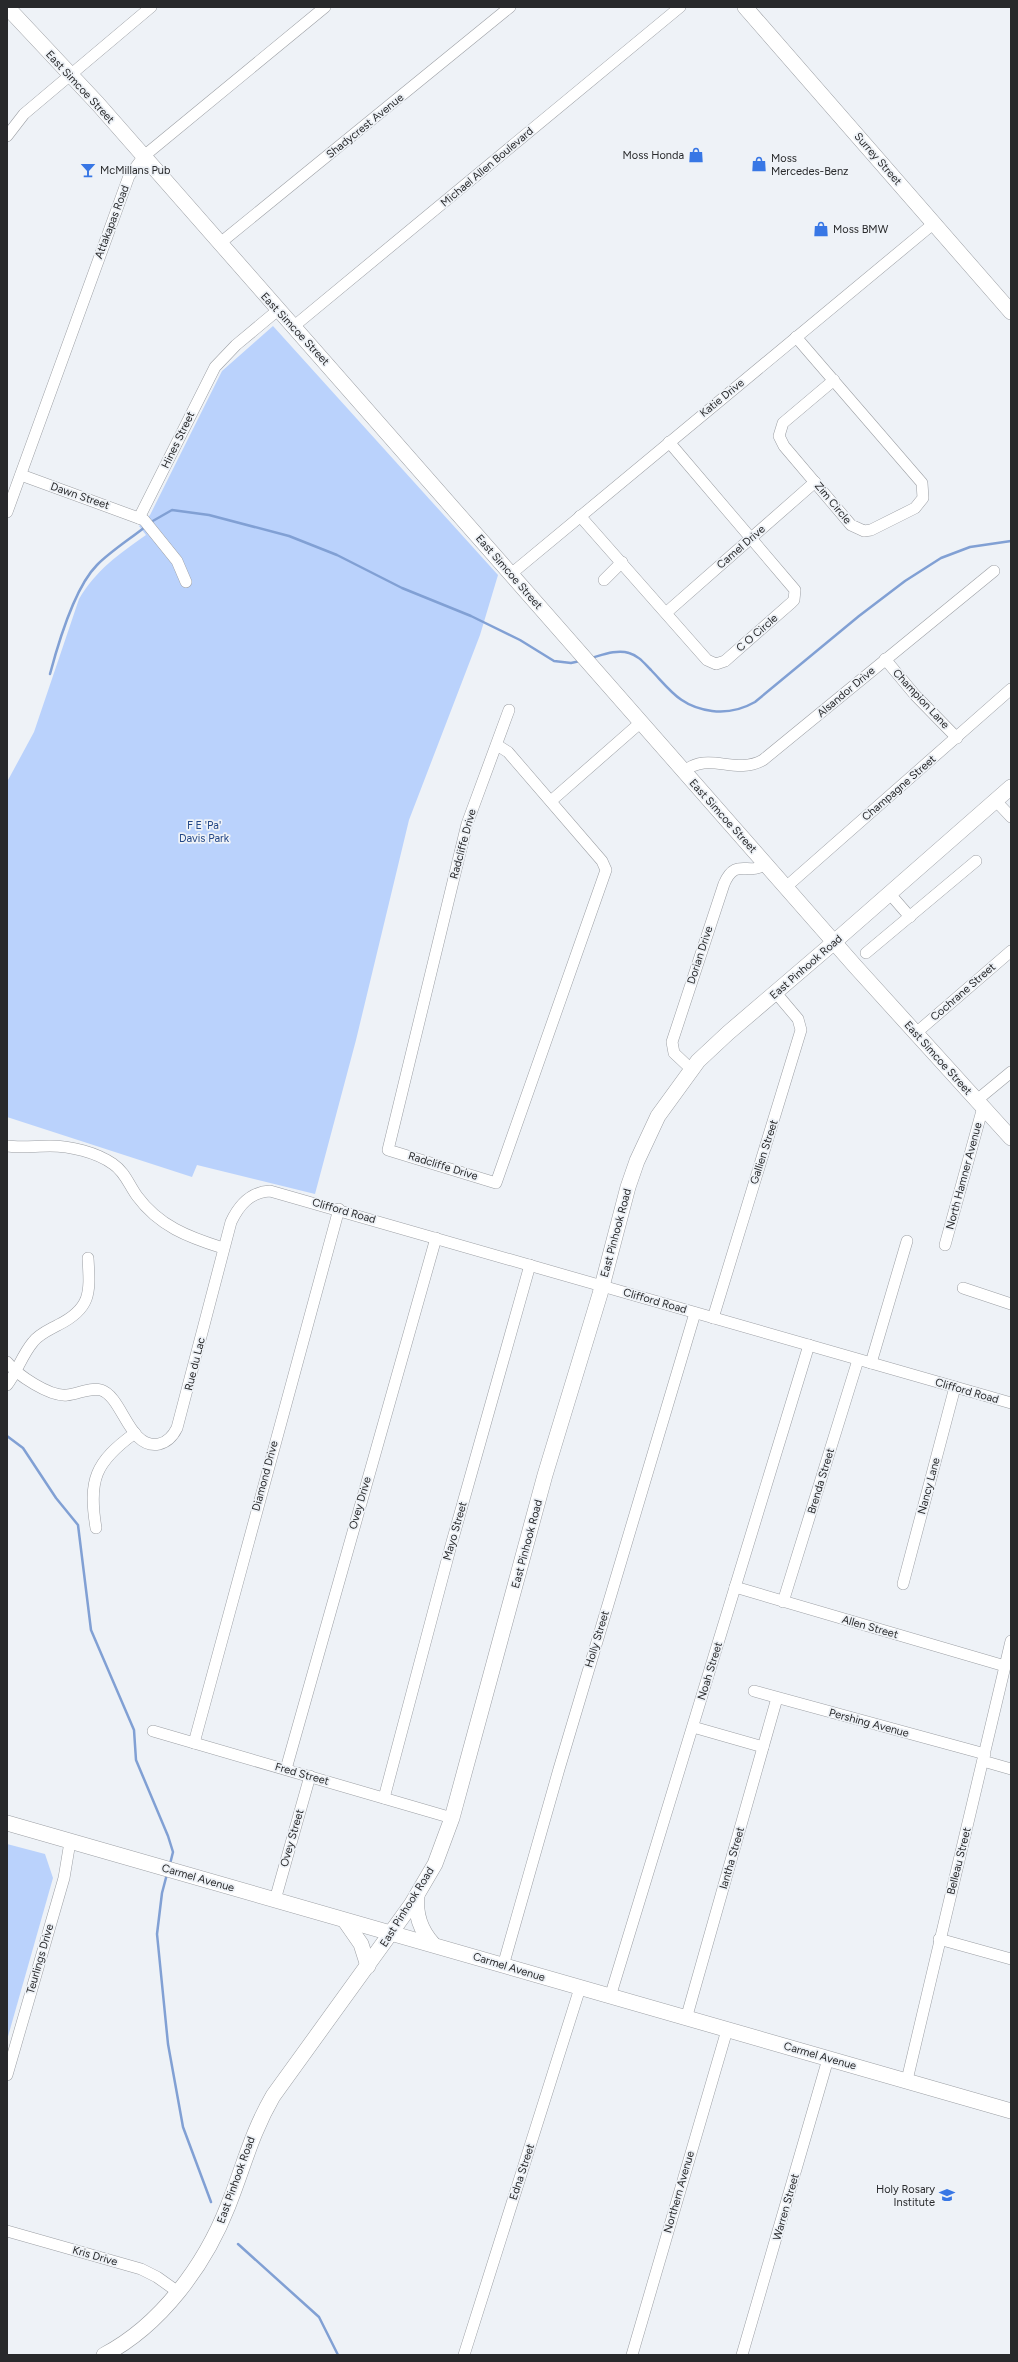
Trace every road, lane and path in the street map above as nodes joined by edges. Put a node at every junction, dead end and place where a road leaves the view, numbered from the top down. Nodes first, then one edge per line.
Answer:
1 (7, 7) edge
2 (151, 7) edge
3 (325, 7) edge
4 (510, 7) edge
5 (680, 7) edge
6 (745, 7) edge
7 (70, 76) junction
8 (7, 136) edge
9 (144, 156) junction
10 (933, 224) junction
11 (219, 244) junction
12 (278, 310) junction
13 (1011, 312) edge
14 (293, 327) junction
15 (796, 337) junction
16 (834, 380) junction
17 (669, 442) junction
18 (21, 475) junction
19 (816, 482) junction
20 (7, 512) edge
21 (580, 516) junction
22 (142, 519) junction
23 (751, 537) junction
24 (622, 562) junction
25 (994, 571) dead end
26 (511, 574) junction
27 (604, 580) dead end
28 (186, 582) dead end
29 (667, 612) junction
30 (885, 659) junction
31 (1011, 689) edge
32 (509, 710) dead end
33 (640, 722) junction
34 (957, 738) junction
35 (497, 746) junction
36 (683, 772) junction
37 (1011, 787) edge
38 (551, 801) junction
39 (996, 801) junction
40 (1011, 817) edge
41 (976, 861) dead end
42 (765, 864) junction
43 (786, 887) junction
44 (890, 894) junction
45 (910, 917) junction
46 (834, 942) junction
47 (1011, 951) edge
48 (866, 953) dead end
49 (776, 993) junction
50 (916, 1033) junction
51 (691, 1069) junction
52 (1011, 1072) edge
53 (980, 1104) junction
54 (1011, 1138) edge
55 (7, 1146) edge
56 (276, 1192) joint
57 (338, 1209) junction
58 (436, 1238) junction
59 (907, 1241) dead end
60 (945, 1245) dead end
61 (223, 1248) junction
62 (88, 1258) dead end
63 (530, 1265) junction
64 (602, 1286) junction
65 (963, 1288) dead end
66 (1011, 1304) edge
67 (695, 1313) junction
68 (713, 1318) junction
69 (809, 1345) junction
70 (858, 1360) junction
71 (7, 1362) edge
72 (871, 1363) junction
73 (17, 1373) junction
74 (7, 1385) edge
75 (955, 1387) junction
76 (1011, 1404) edge
77 (135, 1433) junction
78 (96, 1528) dead end
79 (903, 1584) dead end
80 (735, 1587) junction
81 (783, 1602) junction
82 (1011, 1641) edge
83 (1005, 1666) junction
84 (754, 1691) dead end
85 (777, 1698) junction
86 (693, 1728) junction
87 (152, 1731) dead end
88 (194, 1743) junction
89 (763, 1747) junction
90 (984, 1758) junction
91 (286, 1769) junction
92 (1011, 1769) edge
93 (310, 1776) junction
94 (384, 1798) junction
95 (452, 1818) junction
96 (7, 1824) edge
97 (70, 1842) junction
98 (417, 1895) junction
99 (275, 1900) junction
100 (346, 1921) junction
101 (392, 1933) junction
102 (939, 1939) junction
103 (433, 1944) junction
104 (1011, 1959) edge
105 (368, 1966) junction
106 (503, 1966) junction
107 (580, 1988) junction
108 (610, 1997) junction
109 (686, 2018) junction
110 (727, 2030) junction
111 (828, 2059) junction
112 (7, 2075) edge
113 (907, 2080) junction
114 (1011, 2111) edge
115 (7, 2231) edge
116 (178, 2292) junction
117 (104, 2355) edge
118 (464, 2355) edge
119 (632, 2355) edge
120 (742, 2355) edge

1 - 7 main road, East Simcoe Street
2 - 7 street
3 - 9 street, Attakapas Road
4 - 11 street, Shadycrest Avenue
5 - 14 street, Michael Allen Boulevard
6 - 10 main road, Surrey Street
7 - 8 street
7 - 9 main road, East Simcoe Street
9 - 11 main road, East Simcoe Street
9 - 18 street, Attakapas Road
10 - 13 main road, Surrey Street
10 - 15 street, Katie Drive
11 - 12 main road, East Simcoe Street
12 - 14 main road, East Simcoe Street
12 - 22 street, Hines Street
14 - 26 main road, East Simcoe Street
15 - 16 street, Zim Circle
15 - 17 street, Katie Drive
16 - 19 street, Zim Circle
16 - 19 street, Zim Circle
17 - 21 street, Katie Drive
17 - 23 street, C O Circle
18 - 20 street, Attakapas Road
18 - 22 street, Dawn Street
19 - 23 street, Camel Drive
21 - 24 street, C O Circle
21 - 26 street, Katie Drive
22 - 28 street
23 - 29 street, Camel Drive
23 - 29 street, C O Circle
24 - 27 street
24 - 29 street, C O Circle
25 - 30 street, Alsandor Drive
26 - 33 main road, East Simcoe Street
30 - 34 street, Champion Lane
30 - 36 street, Alsandor Drive
31 - 34 street, Champagne Street
32 - 35 street, Radcliffe Drive
33 - 36 main road, East Simcoe Street
33 - 38 street
34 - 43 street, Champagne Street
35 - 38 street, Radcliffe Drive
35 - 38 street, Radcliffe Drive
36 - 42 main road, East Simcoe Street
37 - 39 main road, East Pinhook Road
39 - 40 street
39 - 44 main road, East Pinhook Road
41 - 45 street
42 - 43 main road, East Simcoe Street
42 - 51 street, Dorian Drive
43 - 46 main road, East Simcoe Street
44 - 45 street
44 - 46 main road, East Pinhook Road
45 - 48 street
46 - 49 main road, East Pinhook Road
46 - 50 main road, East Simcoe Street
47 - 50 street, Cochrane Street
49 - 51 main road, East Pinhook Road
49 - 68 street, Gallien Street
50 - 53 main road, East Simcoe Street
51 - 64 main road, East Pinhook Road
52 - 53 street
53 - 54 main road, East Simcoe Street
53 - 60 street, North Hamner Avenue
55 - 61 street
56 - 57 street, Clifford Road
56 - 61 street, Rue du Lac
57 - 58 street, Clifford Road
57 - 88 street, Diamond Drive
58 - 63 street, Clifford Road
58 - 91 street, Ovey Drive
59 - 72 street
61 - 77 street, Rue du Lac
62 - 73 street
63 - 64 street, Clifford Road
63 - 94 street, Mayo Street
64 - 67 street, Clifford Road
64 - 95 main road, East Pinhook Road
65 - 66 street
67 - 68 street, Clifford Road
67 - 106 street, Holly Street
68 - 69 street, Clifford Road
69 - 70 street, Clifford Road
69 - 80 street, Noah Street
70 - 72 street, Clifford Road
70 - 81 street, Brenda Street
71 - 73 street, Rue du Lac
72 - 75 street, Clifford Road
73 - 74 street
73 - 77 street, Rue du Lac
75 - 76 street, Clifford Road
75 - 79 street, Nancy Lane
77 - 78 street
80 - 81 street, Allen Street
80 - 86 street, Noah Street
81 - 83 street, Allen Street
82 - 83 street, Belleau Street
83 - 90 street, Belleau Street
84 - 85 street, Pershing Avenue
85 - 89 street, Iantha Street
85 - 90 street, Pershing Avenue
86 - 89 street
86 - 108 street, Noah Street
87 - 88 street, Fred Street
88 - 91 street, Fred Street
89 - 109 street, Iantha Street
90 - 92 street, Pershing Avenue
90 - 102 street, Belleau Street
91 - 93 street, Fred Street
93 - 94 street, Fred Street
93 - 99 street, Ovey Street
94 - 95 street, Fred Street
95 - 98 main road, East Pinhook Road
96 - 97 main road, Carmel Avenue
97 - 99 main road, Carmel Avenue
97 - 112 street, Teurlings Drive
98 - 101 main road, East Pinhook Road
98 - 103 main road
99 - 100 main road, Carmel Avenue
100 - 101 main road, Carmel Avenue
100 - 105 main road
101 - 103 main road, Carmel Avenue
101 - 105 main road, East Pinhook Road
102 - 104 street
102 - 113 street, Belleau Street
103 - 106 main road, Carmel Avenue
105 - 116 main road, East Pinhook Road
106 - 107 main road, Carmel Avenue
107 - 108 main road, Carmel Avenue
107 - 118 street, Edna Street
108 - 109 main road, Carmel Avenue
109 - 110 main road, Carmel Avenue
110 - 111 main road, Carmel Avenue
110 - 119 street, Northern Avenue
111 - 113 main road, Carmel Avenue
111 - 120 street, Warren Street
113 - 114 main road, Carmel Avenue
115 - 116 street, Kris Drive
116 - 117 main road, East Pinhook Road

